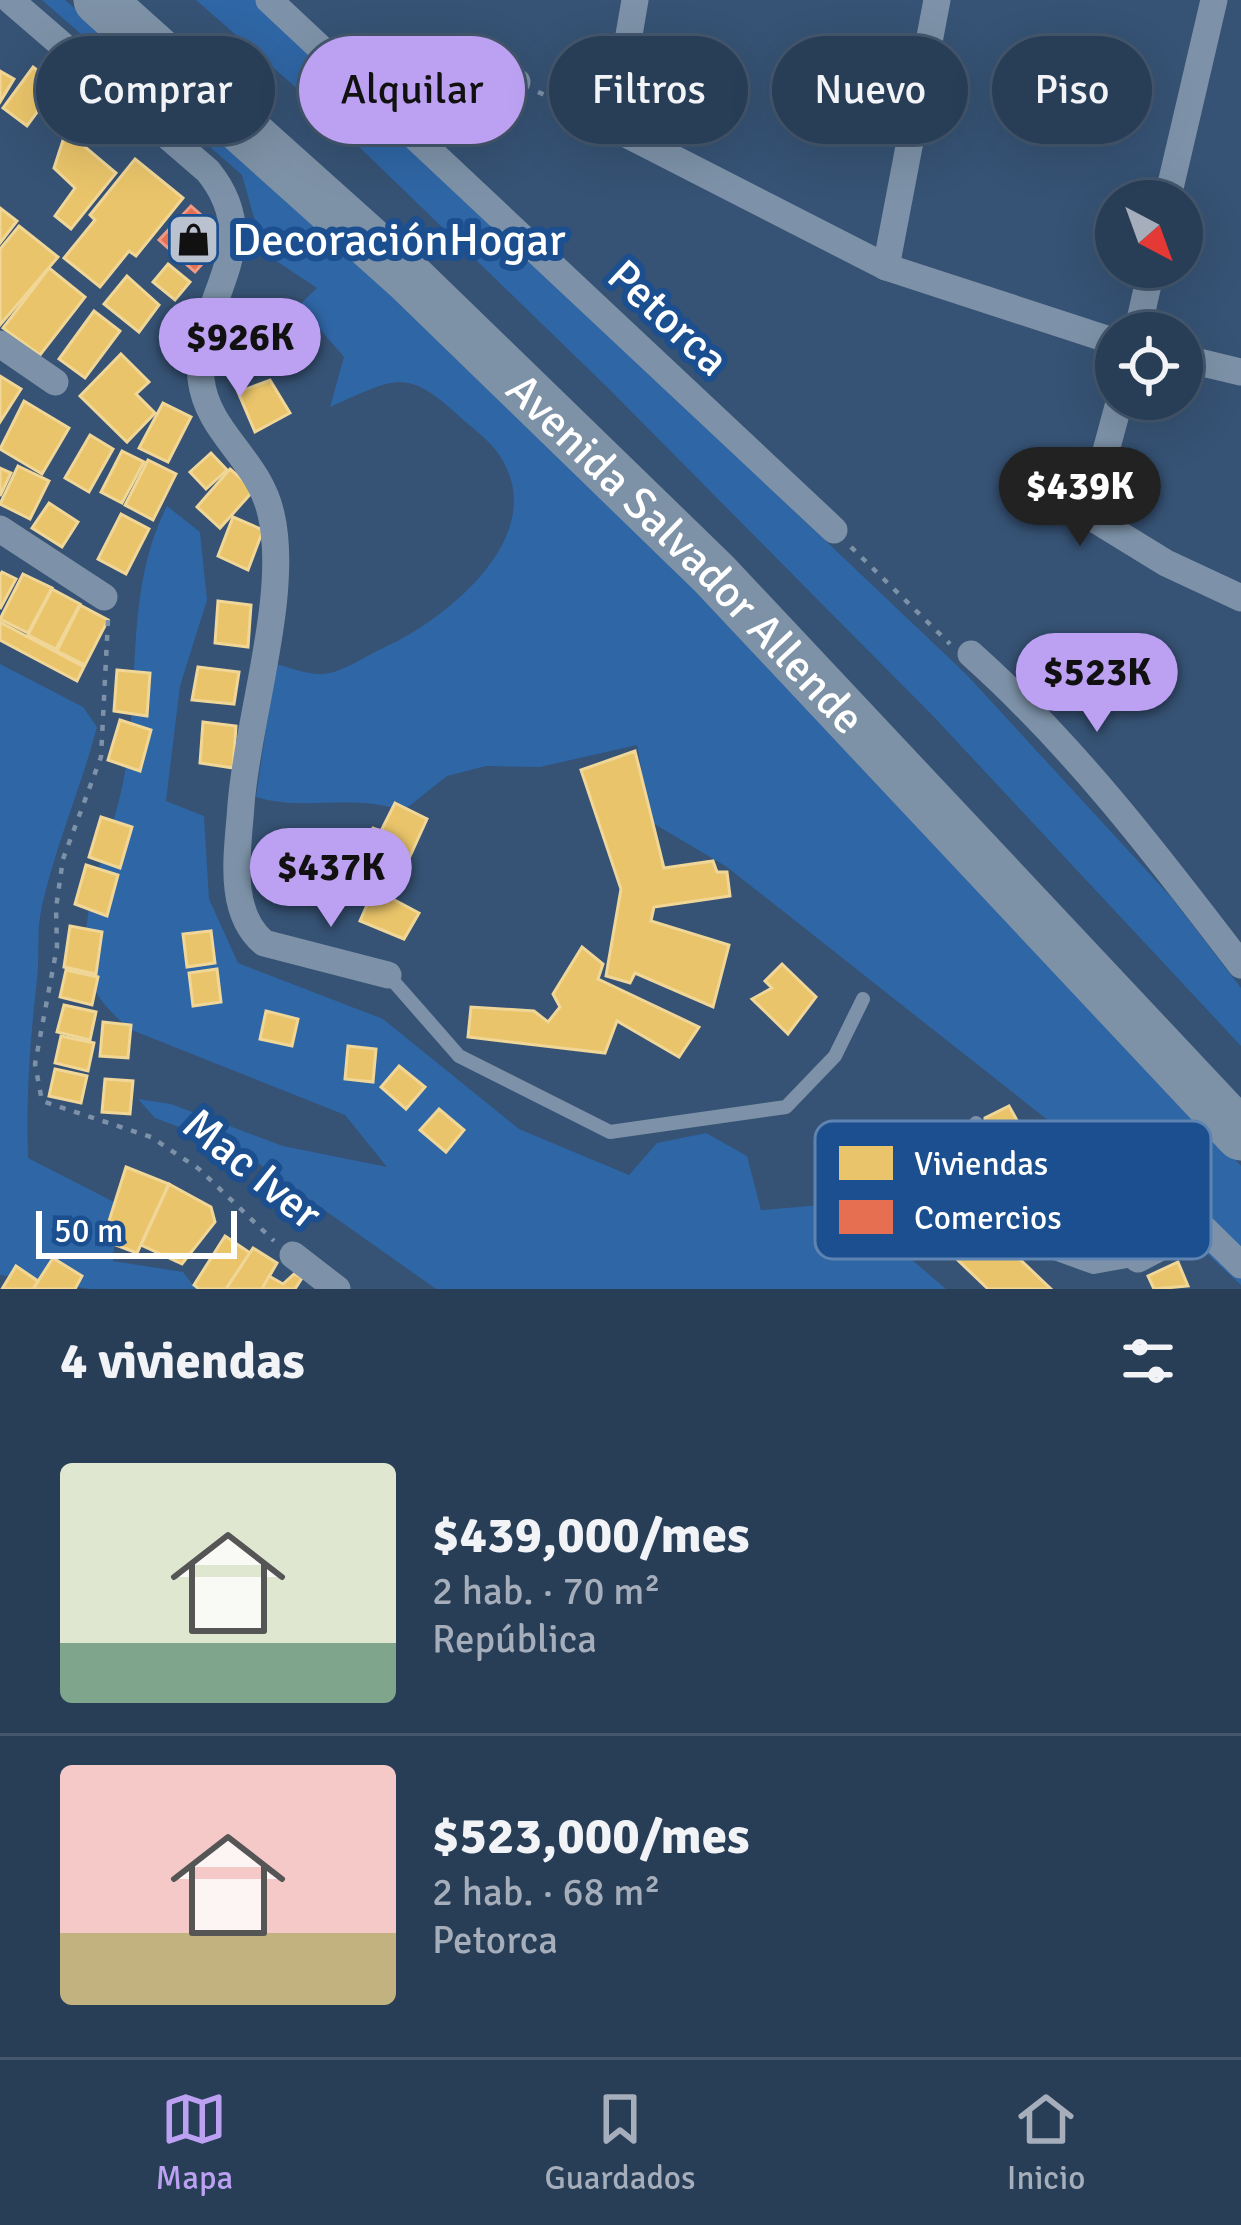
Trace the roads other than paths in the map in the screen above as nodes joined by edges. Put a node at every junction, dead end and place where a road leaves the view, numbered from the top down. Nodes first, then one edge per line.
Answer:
1 (10, 0) edge
2 (99, 0) edge
3 (151, 0) edge
4 (269, 0) edge
5 (635, 0) edge
6 (937, 0) edge
7 (1214, 0) edge
8 (308, 36) edge
9 (426, 144) edge
10 (1172, 180) edge
11 (886, 267) junction
12 (1095, 335) edge
13 (0, 344) edge
14 (1203, 363) edge
15 (1241, 372) edge
16 (55, 382) dead end
17 (1114, 420) edge
18 (0, 530) edge
19 (834, 530) road end
20 (104, 597) road end
21 (1241, 598) edge
22 (964, 653) road end
23 (1237, 949) edge
24 (388, 975) joint
25 (863, 999) dead end
26 (1241, 1084) edge
27 (1241, 1135) edge
28 (1211, 1235) edge
29 (293, 1255) road end
30 (1071, 1259) edge
31 (1138, 1259) edge
32 (1241, 1264) edge
33 (337, 1289) edge

1 - 24 street
2 - 27 highway, Avenida Salvador Allende
3 - 26 highway, Avenida Salvador Allende
4 - 8 street, Petorca
5 - 11 street
6 - 11 street
7 - 10 street
9 - 19 street, Petorca
11 - 12 street
13 - 16 street
14 - 15 street
17 - 21 street
18 - 20 street
22 - 23 street
24 - 25 lane
28 - 32 street
29 - 33 street, Mac Iver
30 - 31 lane

